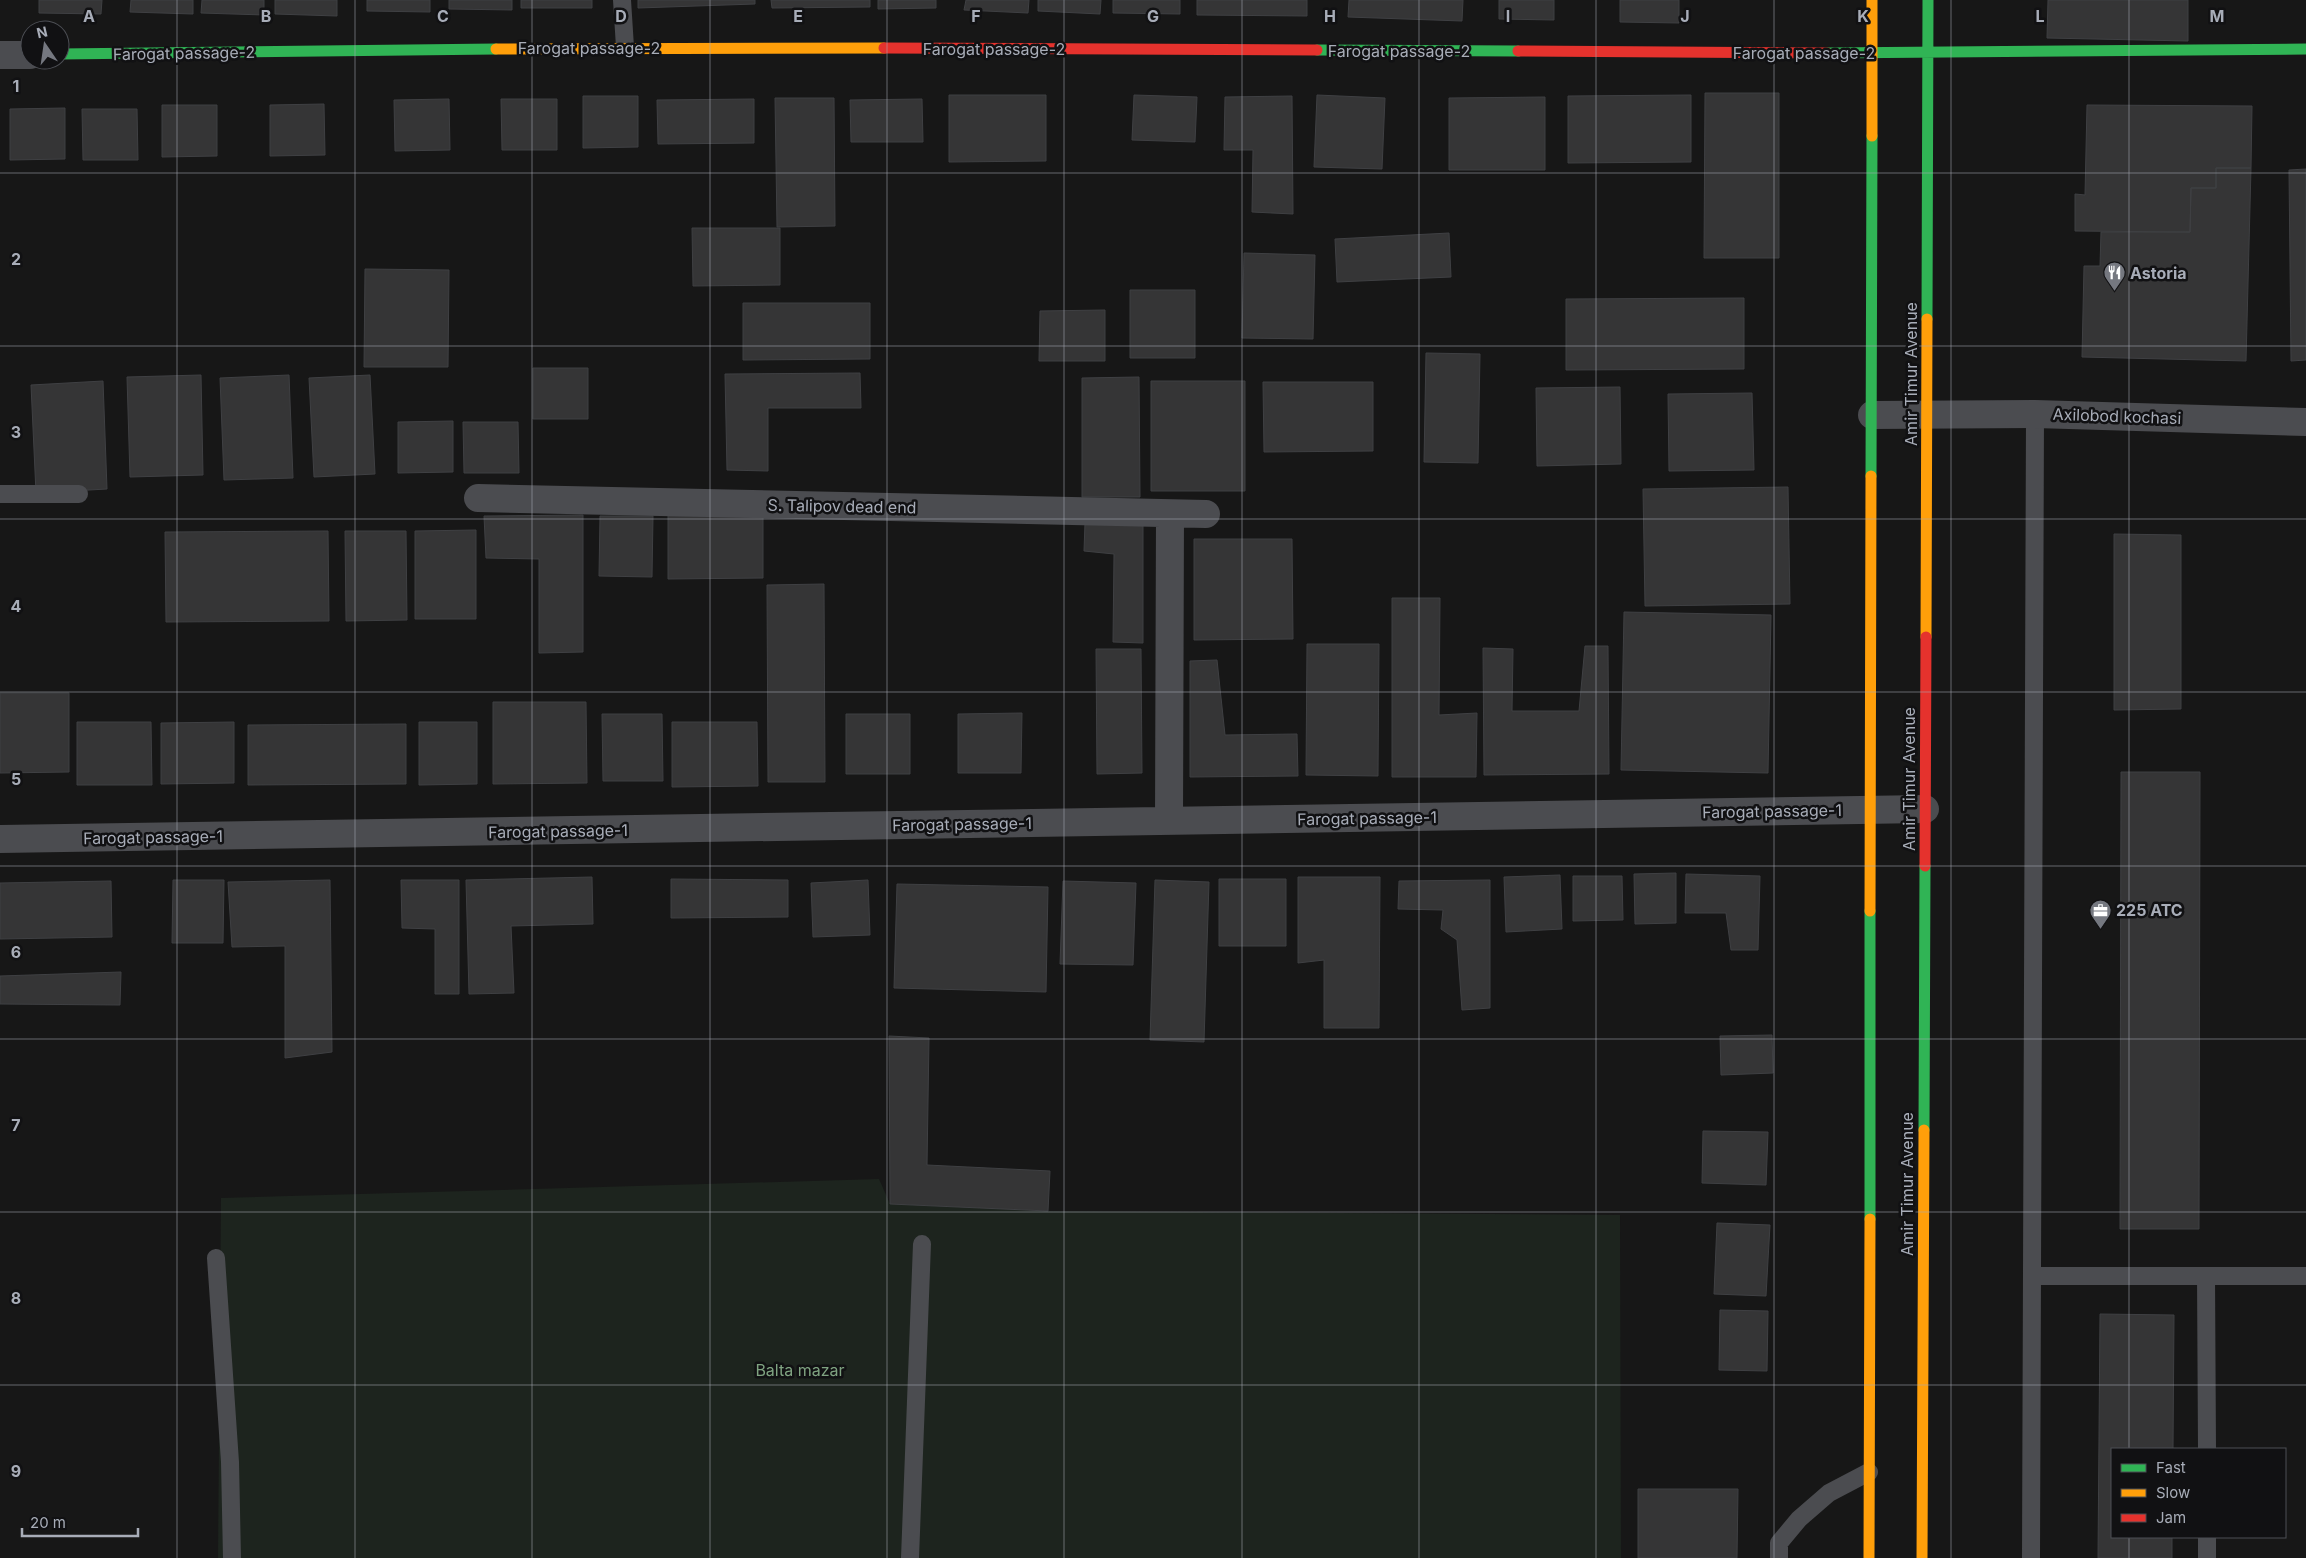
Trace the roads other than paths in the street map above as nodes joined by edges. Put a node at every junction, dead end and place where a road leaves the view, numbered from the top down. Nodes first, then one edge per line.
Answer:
1 (622, 0) edge
2 (1872, 0) edge
3 (1928, 0) edge
4 (625, 47) junction
5 (2306, 49) edge
6 (1928, 52) junction
7 (1872, 53) junction
8 (70, 54) edge
9 (0, 55) edge
10 (20, 55) edge
11 (2035, 414) junction
12 (1872, 415) junction
13 (1927, 415) junction
14 (2306, 422) edge
15 (0, 494) edge
16 (79, 494) dead end
17 (478, 498) dead end
18 (1170, 514) junction
19 (1206, 514) dead end
20 (1925, 809) junction
21 (1870, 810) junction
22 (1169, 821) junction
23 (0, 839) edge
24 (922, 1244) dead end
25 (216, 1258) dead end
26 (2032, 1276) junction
27 (2206, 1276) junction
28 (2306, 1276) edge
29 (2207, 1448) edge
30 (1869, 1472) junction
31 (2207, 1538) edge
32 (232, 1558) edge
33 (910, 1558) edge
34 (1779, 1558) edge
35 (1869, 1558) edge
36 (1922, 1558) edge
37 (2031, 1558) edge
38 (2208, 1558) edge

1 - 4 lane
2 - 7 main road
3 - 6 main road, Amir Timur Avenue
4 - 7 main road, Farogat passage-2
4 - 8 main road, Farogat passage-2
5 - 6 main road, Farogat passage-2
6 - 7 main road, Farogat passage-2
6 - 13 main road, Amir Timur Avenue
7 - 12 main road
9 - 10 street
11 - 13 street, Axilobod kochasi
11 - 14 street, Axilobod kochasi
11 - 26 lane
12 - 13 street, Axilobod kochasi
12 - 21 main road
13 - 20 main road, Amir Timur Avenue
15 - 16 lane
17 - 18 street, S. Talipov dead end
18 - 19 street, S. Talipov dead end
18 - 22 street
20 - 21 street, Farogat passage-1
20 - 36 main road, Amir Timur Avenue
21 - 22 street, Farogat passage-1
21 - 30 main road
22 - 23 street, Farogat passage-1
24 - 33 lane
25 - 32 lane
26 - 27 lane
26 - 37 lane
27 - 28 lane
27 - 29 lane
30 - 34 lane
30 - 35 main road
31 - 38 lane

